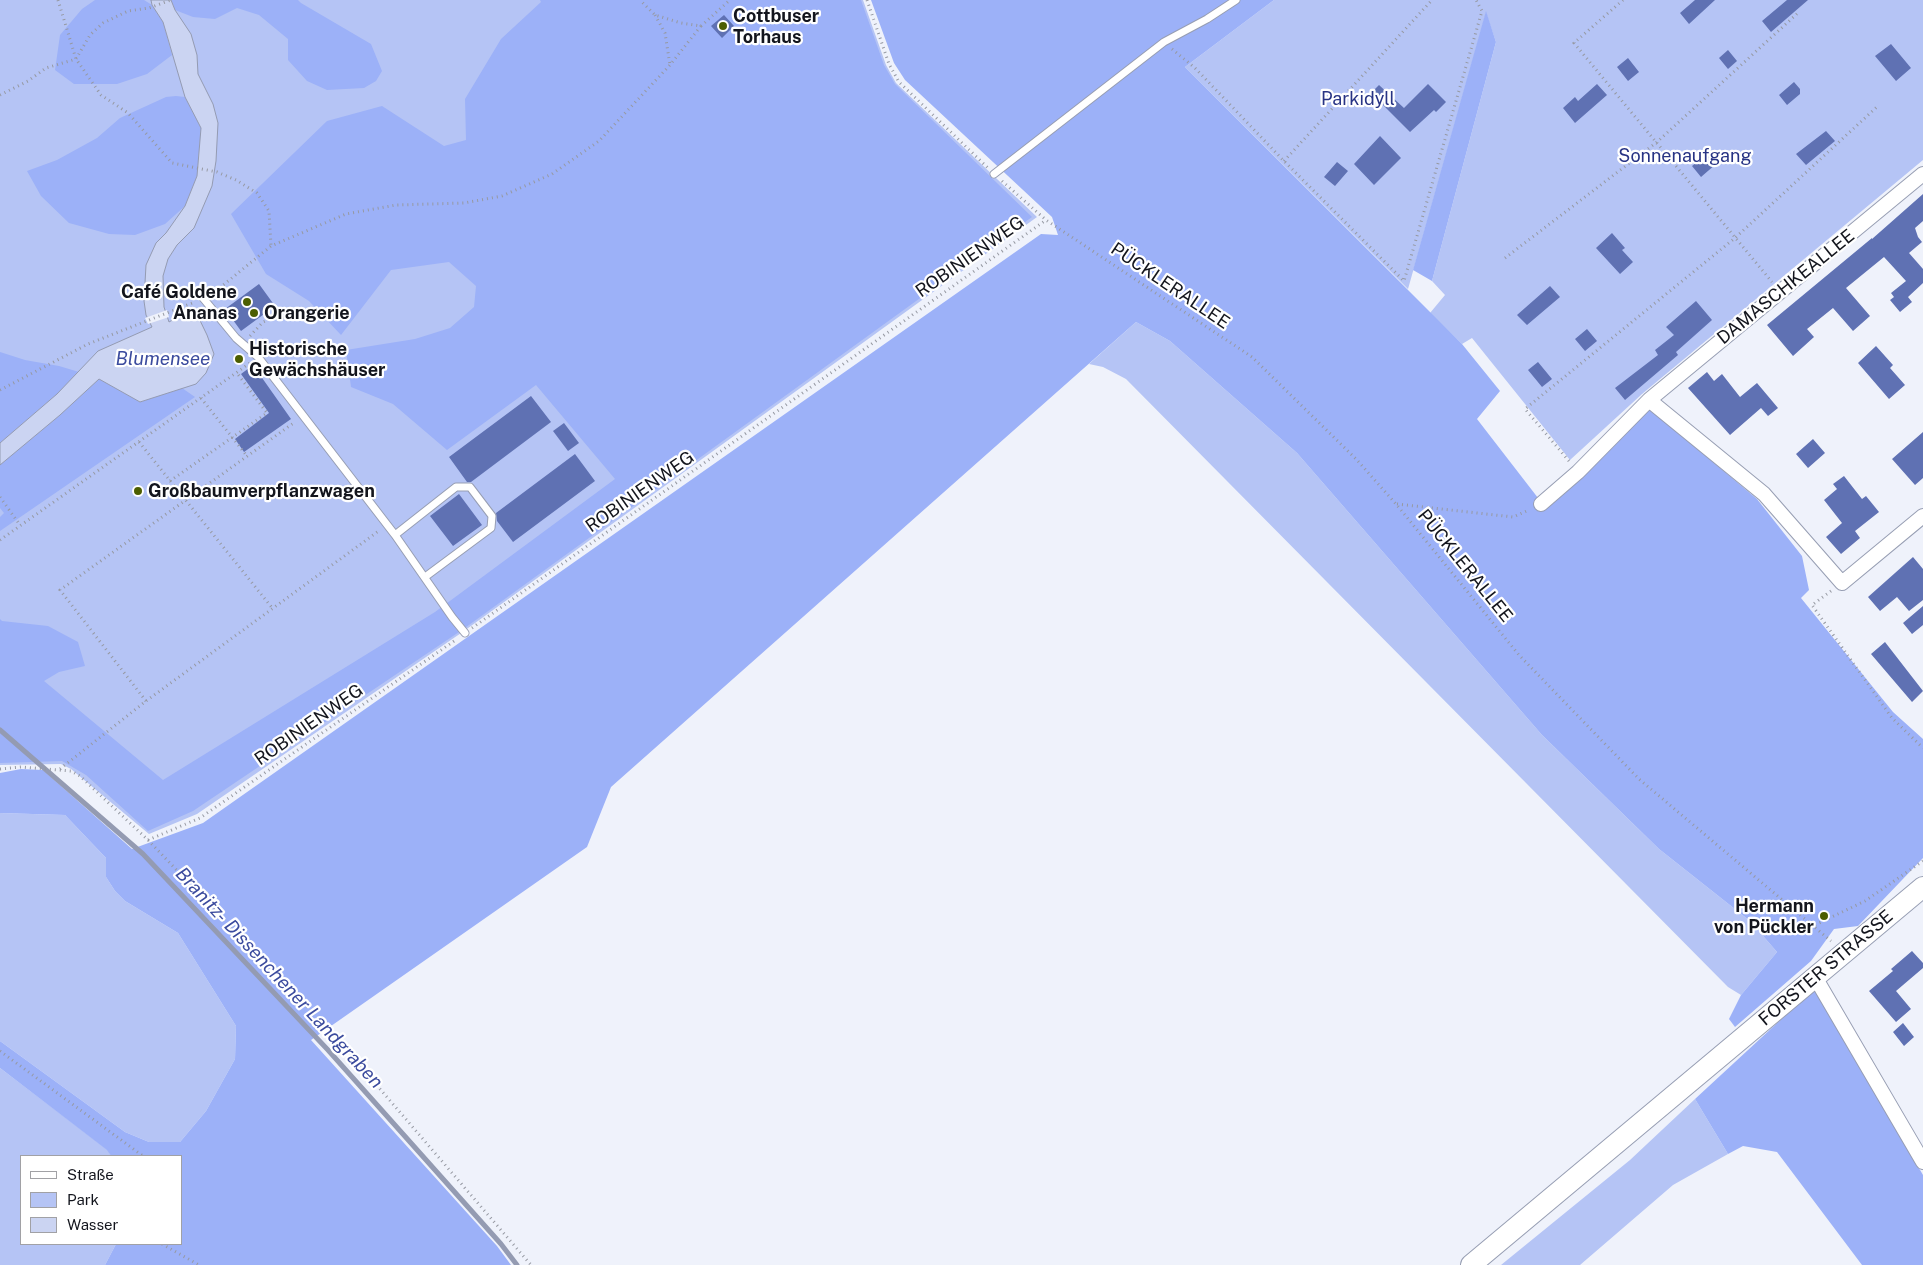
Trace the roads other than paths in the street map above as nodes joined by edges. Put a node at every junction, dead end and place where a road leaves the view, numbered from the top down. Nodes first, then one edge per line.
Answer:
1 (1236, 0) edge
2 (994, 174) road end
3 (1923, 174) edge
4 (203, 298) road end
5 (1649, 400) junction
6 (1541, 504) road end
7 (1923, 516) edge
8 (395, 535) junction
9 (425, 577) junction
10 (465, 633) road end
11 (1923, 887) edge
12 (1815, 977) junction
13 (1923, 1162) edge
14 (1471, 1265) edge

1 - 2 lane
3 - 5 street, DAMASCHKEALLEE
4 - 8 lane
5 - 6 street, DAMASCHKEALLEE
5 - 7 street
8 - 9 lane
8 - 9 lane
9 - 10 lane
11 - 12 main road, FORSTER STRASSE
12 - 13 street
12 - 14 main road, FORSTER STRASSE

